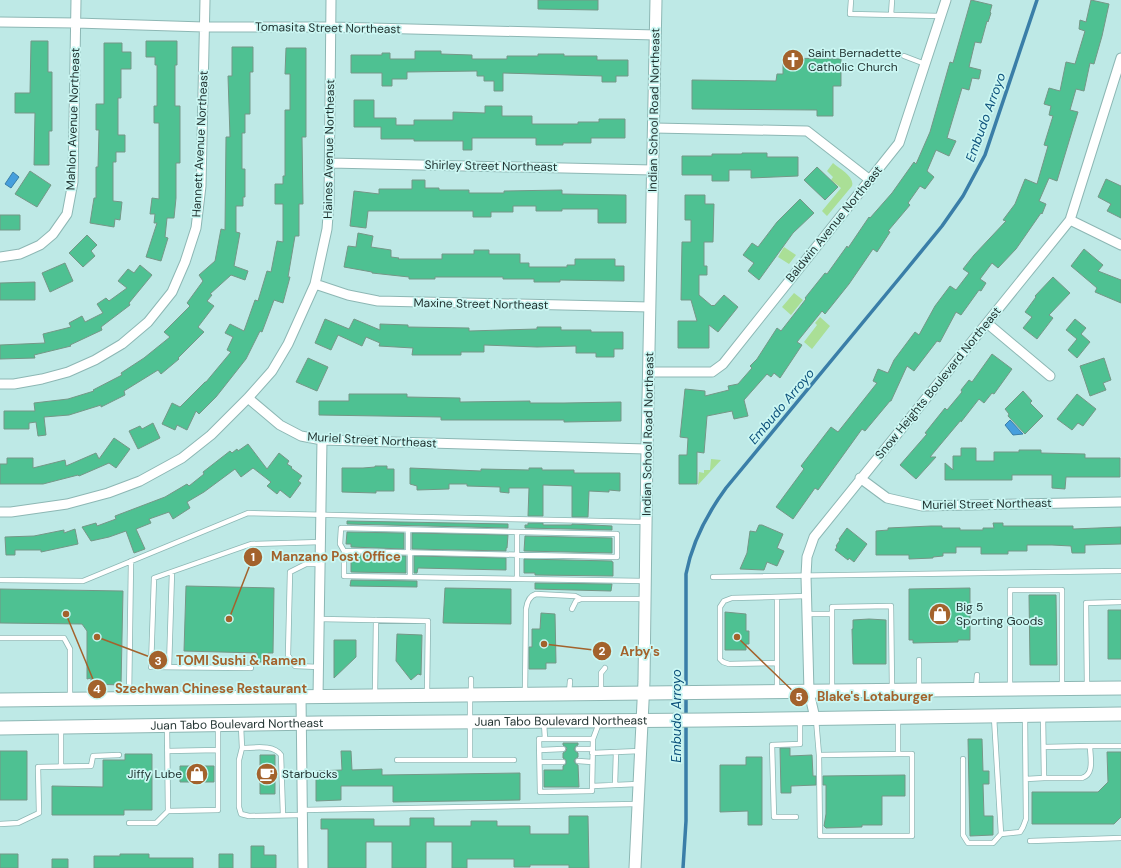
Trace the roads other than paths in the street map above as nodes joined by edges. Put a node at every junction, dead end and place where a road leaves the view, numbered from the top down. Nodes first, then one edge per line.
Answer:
1 (76, 0) edge
2 (205, 0) edge
3 (331, 0) edge
4 (656, 0) edge
5 (851, 0) edge
6 (892, 0) edge
7 (946, 0) edge
8 (891, 15) junction
9 (941, 16) junction
10 (0, 22) edge
11 (76, 23) junction
12 (204, 27) junction
13 (331, 27) junction
14 (656, 35) junction
15 (904, 56) dead end
16 (1121, 58) edge
17 (925, 64) junction
18 (654, 128) junction
19 (330, 163) junction
20 (653, 170) junction
21 (870, 180) junction
22 (1070, 220) junction
23 (1121, 245) edge
24 (0, 257) edge
25 (315, 284) junction
26 (650, 307) junction
27 (987, 322) junction
28 (649, 372) junction
29 (1050, 376) dead end
30 (0, 384) edge
31 (248, 398) junction
32 (322, 440) junction
33 (647, 448) junction
34 (860, 478) junction
35 (1121, 502) edge
36 (0, 512) edge
37 (321, 515) junction
38 (646, 522) junction
39 (408, 530) junction
40 (518, 532) junction
41 (321, 542) junction
42 (344, 551) junction
43 (409, 552) junction
44 (517, 555) junction
45 (131, 561) junction
46 (320, 564) junction
47 (1121, 571) edge
48 (172, 572) junction
49 (806, 576) junction
50 (410, 577) junction
51 (713, 577) dead end
52 (517, 579) junction
53 (0, 580) edge
54 (645, 582) junction
55 (806, 596) junction
56 (777, 597) junction
57 (581, 599) junction
58 (645, 600) junction
59 (1121, 602) edge
60 (572, 609) dead end
61 (807, 614) junction
62 (832, 614) junction
63 (320, 620) junction
64 (376, 620) junction
65 (0, 638) edge
66 (919, 660) dead end
67 (777, 663) junction
68 (319, 667) junction
69 (170, 668) junction
70 (251, 668) dead end
71 (605, 668) dead end
72 (977, 675) dead end
73 (471, 679) dead end
74 (1062, 688) junction
75 (1087, 688) junction
76 (1121, 688) edge
77 (1010, 689) junction
78 (892, 690) junction
79 (919, 690) junction
80 (976, 690) junction
81 (832, 691) junction
82 (777, 692) junction
83 (809, 692) junction
84 (601, 693) junction
85 (643, 693) junction
86 (525, 694) junction
87 (427, 695) junction
88 (470, 695) junction
89 (375, 696) junction
90 (301, 697) junction
91 (318, 697) junction
92 (70, 699) junction
93 (129, 699) junction
94 (0, 700) edge
95 (1121, 714) edge
96 (1025, 715) junction
97 (1043, 715) junction
98 (994, 716) junction
99 (898, 717) junction
100 (800, 718) junction
101 (815, 718) junction
102 (642, 720) junction
103 (470, 721) junction
104 (544, 721) junction
105 (600, 721) junction
106 (301, 723) junction
107 (218, 724) junction
108 (241, 724) junction
109 (167, 725) junction
110 (61, 727) junction
111 (0, 728) edge
112 (545, 739) junction
113 (592, 739) junction
114 (1090, 746) junction
115 (1121, 746) edge
116 (1044, 747) junction
117 (242, 748) junction
118 (563, 749) dead end
119 (578, 749) dead end
120 (218, 750) junction
121 (540, 750) junction
122 (168, 751) junction
123 (592, 751) junction
124 (640, 751) junction
125 (616, 752) junction
126 (898, 754) junction
127 (119, 755) dead end
128 (819, 755) junction
129 (963, 758) dead end
130 (397, 760) dead end
131 (470, 760) junction
132 (514, 760) dead end
133 (578, 761) dead end
134 (540, 762) junction
135 (563, 762) dead end
136 (592, 762) junction
137 (61, 766) junction
138 (1026, 778) junction
139 (1044, 778) junction
140 (639, 784) junction
141 (615, 785) junction
142 (592, 786) junction
143 (638, 804) junction
144 (168, 811) junction
145 (302, 812) junction
146 (283, 815) junction
147 (796, 817) dead end
148 (129, 823) dead end
149 (0, 824) edge
150 (1002, 834) junction
151 (1121, 838) edge
152 (1030, 841) dead end
153 (303, 868) edge
154 (634, 868) edge

1 - 11 street, Mahlon Avenue Northeast
2 - 12 street, Hannett Avenue Northeast
3 - 13 street, Haines Avenue Northeast
4 - 14 street, Indian School Road Northeast
5 - 8 lane
6 - 8 lane
7 - 9 street, Baldwin Avenue Northeast
8 - 9 lane
9 - 17 street, Baldwin Avenue Northeast
10 - 11 street, Tomasita Street Northeast
11 - 12 street, Tomasita Street Northeast
11 - 24 street, Mahlon Avenue Northeast
12 - 13 street, Tomasita Street Northeast
12 - 30 street, Hannett Avenue Northeast
13 - 14 street, Tomasita Street Northeast
13 - 19 street, Haines Avenue Northeast
14 - 18 street, Indian School Road Northeast
15 - 17 lane
16 - 22 street, Snow Heights Boulevard Northeast
17 - 21 street, Baldwin Avenue Northeast
18 - 20 street, Indian School Road Northeast
18 - 21 street
19 - 20 street, Shirley Street Northeast
19 - 25 street, Haines Avenue Northeast
20 - 26 street, Indian School Road Northeast
21 - 28 street, Baldwin Avenue Northeast
22 - 23 street
22 - 27 street, Snow Heights Boulevard Northeast
25 - 26 street, Maxine Street Northeast
25 - 31 street, Haines Avenue Northeast
26 - 28 street, Indian School Road Northeast
27 - 29 street
27 - 34 street, Snow Heights Boulevard Northeast
28 - 33 street, Indian School Road Northeast
31 - 32 street, Muriel Street Northeast
31 - 36 street
32 - 33 street, Muriel Street Northeast
32 - 37 street
33 - 38 street, Indian School Road Northeast
34 - 35 street, Muriel Street Northeast
34 - 49 street, Snow Heights Boulevard Northeast
37 - 38 lane
37 - 41 street
37 - 45 lane
38 - 54 street, Indian School Road Northeast
39 - 40 lane
39 - 42 lane
39 - 43 lane
40 - 44 lane
40 - 44 lane
41 - 46 street
41 - 48 lane
42 - 43 lane
42 - 50 lane
43 - 44 lane
43 - 50 lane
44 - 52 lane
45 - 53 lane
45 - 93 lane
46 - 63 street
46 - 68 lane
47 - 49 lane
48 - 69 lane
48 - 69 lane
49 - 51 lane
49 - 55 street, Snow Heights Boulevard Northeast
50 - 52 lane
52 - 54 lane
54 - 58 street, Indian School Road Northeast
55 - 56 lane
55 - 61 street, Snow Heights Boulevard Northeast
56 - 67 lane
56 - 67 lane
57 - 58 lane
57 - 60 lane
57 - 86 lane
58 - 85 street, Indian School Road Northeast
59 - 75 lane
61 - 62 lane
61 - 83 street, Snow Heights Boulevard Northeast
62 - 78 lane
62 - 81 lane
63 - 64 lane
63 - 68 street
64 - 87 lane
64 - 89 lane
65 - 92 lane
66 - 79 lane
67 - 82 lane
68 - 91 street
69 - 70 lane
71 - 84 lane
72 - 80 lane
73 - 88 lane
74 - 75 main road
74 - 77 main road
74 - 77 lane
75 - 76 main road
77 - 80 main road
78 - 79 main road
78 - 81 main road
79 - 80 main road
81 - 83 main road
82 - 83 main road
82 - 85 main road
83 - 101 street, Snow Heights Boulevard Northeast
84 - 85 main road
84 - 86 main road
85 - 102 street, Indian School Road Northeast
86 - 88 main road
87 - 88 main road
87 - 89 main road
88 - 103 lane
89 - 91 main road
90 - 91 main road
90 - 93 main road
90 - 106 street
92 - 93 main road
92 - 94 main road
95 - 97 main road, Juan Tabo Boulevard Northeast
96 - 97 main road, Juan Tabo Boulevard Northeast
96 - 98 main road, Juan Tabo Boulevard Northeast
96 - 138 lane
97 - 116 lane
98 - 99 main road, Juan Tabo Boulevard Northeast
98 - 150 lane
99 - 101 main road, Juan Tabo Boulevard Northeast
99 - 126 lane
100 - 101 main road, Juan Tabo Boulevard Northeast
100 - 102 main road, Juan Tabo Boulevard Northeast
100 - 147 lane
101 - 128 lane
102 - 105 main road, Juan Tabo Boulevard Northeast
102 - 124 street, Indian School Road Northeast
103 - 104 main road, Juan Tabo Boulevard Northeast
103 - 106 main road, Juan Tabo Boulevard Northeast
103 - 131 lane
104 - 105 main road, Juan Tabo Boulevard Northeast
104 - 112 lane
105 - 113 lane
106 - 108 main road, Juan Tabo Boulevard Northeast
106 - 145 street
107 - 108 main road, Juan Tabo Boulevard Northeast
107 - 109 main road, Juan Tabo Boulevard Northeast
107 - 120 lane
108 - 117 lane
109 - 110 main road, Juan Tabo Boulevard Northeast
109 - 122 lane
110 - 111 main road, Juan Tabo Boulevard Northeast
110 - 137 lane
112 - 113 lane
112 - 121 lane
113 - 123 lane
114 - 115 lane
114 - 116 lane
114 - 139 lane
116 - 139 lane
117 - 146 lane
117 - 146 lane
118 - 121 lane
119 - 123 lane
120 - 122 lane
120 - 144 lane
121 - 134 lane
122 - 144 lane
123 - 125 lane
123 - 136 lane
124 - 125 lane
124 - 140 street, Indian School Road Northeast
125 - 141 lane
126 - 128 lane
126 - 128 lane
127 - 137 lane
129 - 150 lane
130 - 131 lane
131 - 132 lane
133 - 136 lane
134 - 135 lane
134 - 142 lane
136 - 142 lane
137 - 149 lane
138 - 139 lane
138 - 150 lane
140 - 141 lane
140 - 143 street, Indian School Road Northeast
141 - 142 lane
143 - 145 lane
143 - 154 street, Indian School Road Northeast
144 - 148 lane
145 - 146 lane
145 - 153 street
151 - 152 lane

